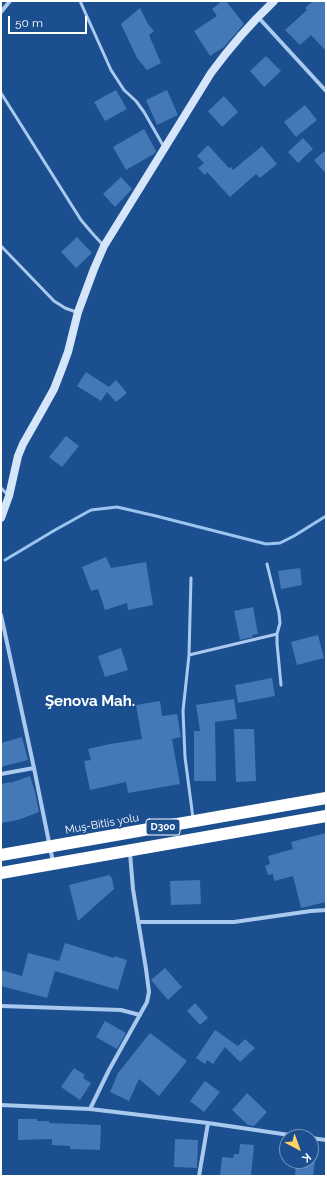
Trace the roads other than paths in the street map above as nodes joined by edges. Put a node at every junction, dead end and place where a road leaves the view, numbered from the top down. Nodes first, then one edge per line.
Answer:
1 (10, 1) edge
2 (80, 1) edge
3 (274, 1) edge
4 (2, 10) edge
5 (258, 16) junction
6 (326, 91) edge
7 (1, 93) edge
8 (165, 148) junction
9 (1, 246) edge
10 (104, 246) junction
11 (78, 312) junction
12 (1, 488) edge
13 (9, 496) junction
14 (1, 518) edge
15 (267, 564) dead end
16 (191, 578) dead end
17 (1, 615) edge
18 (277, 634) junction
19 (189, 655) junction
20 (281, 685) dead end
21 (34, 768) junction
22 (1, 774) edge
23 (326, 798) edge
24 (326, 816) edge
25 (193, 822) junction
26 (152, 829) junction
27 (198, 839) junction
28 (155, 846) junction
29 (51, 847) junction
30 (130, 850) junction
31 (1, 855) edge
32 (53, 864) junction
33 (1, 873) edge
34 (326, 910) edge
35 (138, 922) junction
36 (1, 1006) edge
37 (140, 1015) junction
38 (1, 1105) edge
39 (90, 1109) junction
40 (208, 1123) junction
41 (279, 1133) edge
42 (199, 1176) edge

1 - 4 street
2 - 8 lane
3 - 5 street
5 - 6 street
5 - 8 street
7 - 10 lane
8 - 10 street
9 - 11 lane
10 - 11 street
11 - 13 street
12 - 13 lane
13 - 14 street
15 - 18 lane
16 - 19 lane
17 - 21 street
18 - 19 lane
18 - 20 lane
19 - 25 lane
21 - 22 street
21 - 29 street
23 - 25 highway, Muş-Bitlis yolu / D300
24 - 27 highway, D300
25 - 26 highway, Muş-Bitlis yolu / D300
25 - 27 highway
26 - 28 highway
26 - 29 highway, Muş-Bitlis yolu / D300
27 - 28 highway, D300
28 - 30 highway, D300
29 - 31 highway, Muş-Bitlis yolu / D300
29 - 32 street
30 - 32 highway, D300
30 - 35 street
32 - 33 highway, D300
34 - 35 street
35 - 37 street
36 - 37 street
37 - 39 street
38 - 39 street
39 - 40 street
40 - 41 street
40 - 42 street

